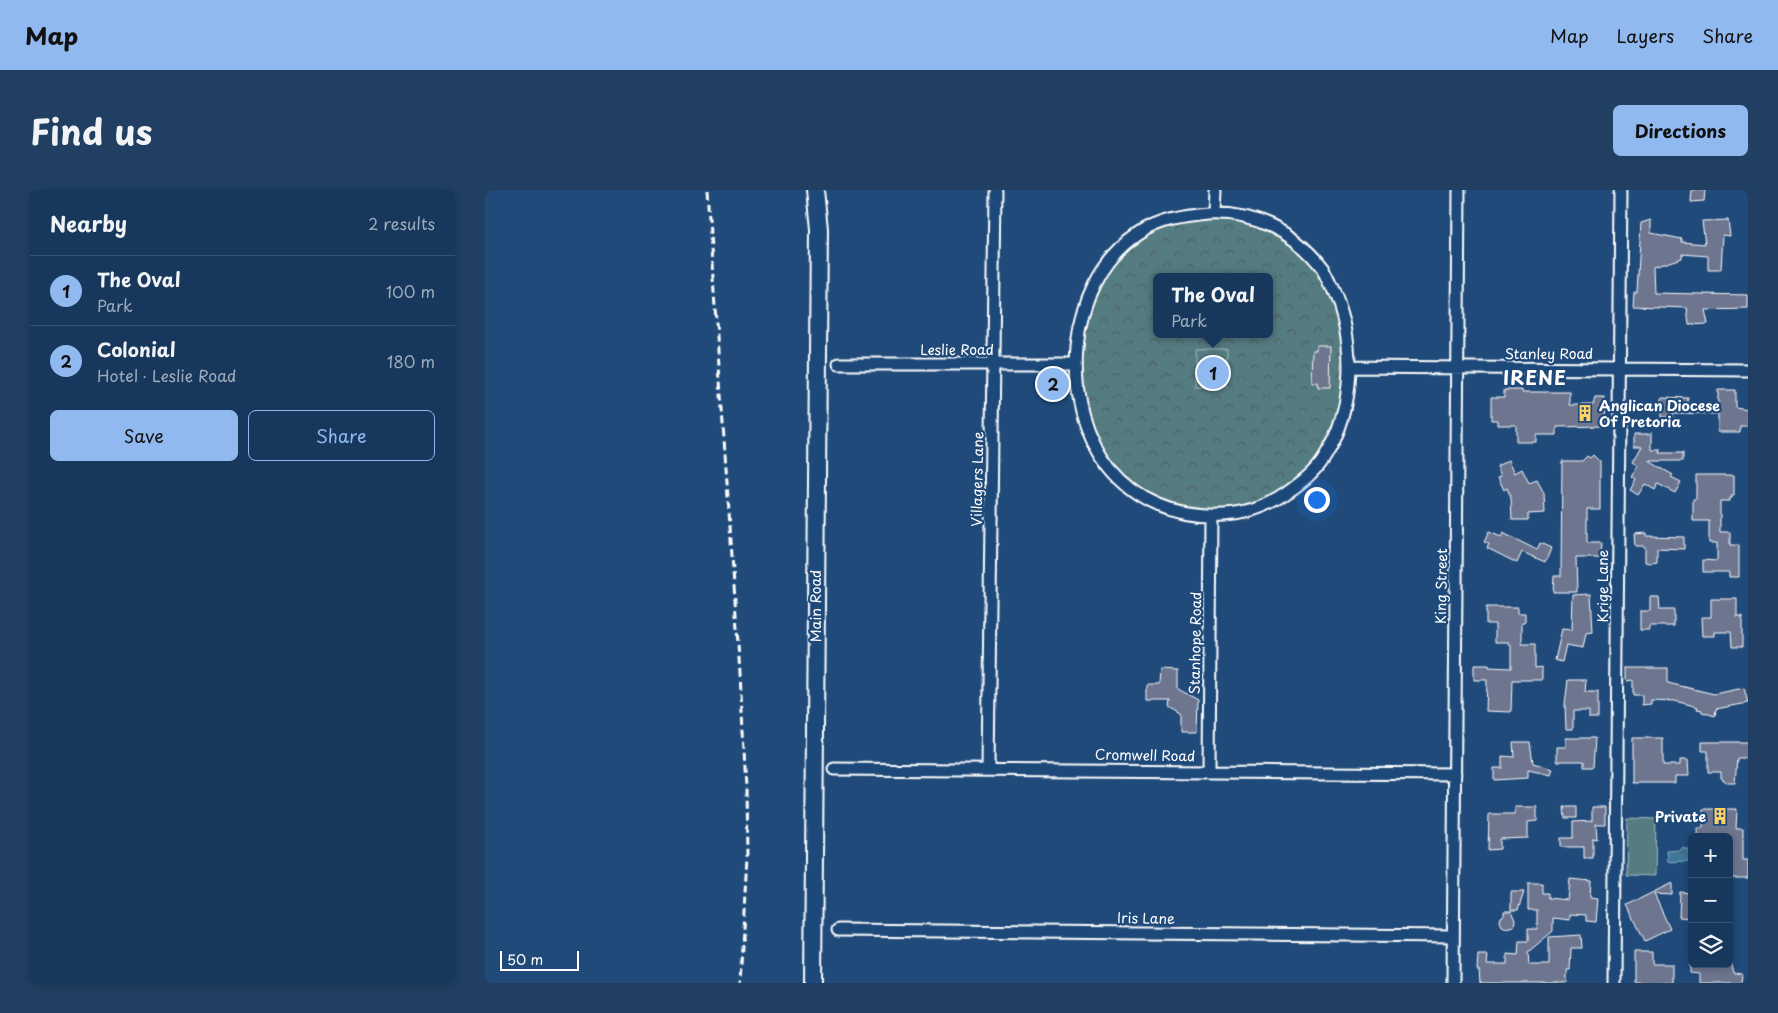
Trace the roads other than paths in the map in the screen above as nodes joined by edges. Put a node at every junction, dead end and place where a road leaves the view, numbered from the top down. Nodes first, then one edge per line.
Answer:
1 (815, 190) edge
2 (822, 190) edge
3 (995, 190) edge
4 (1215, 190) edge
5 (1459, 190) edge
6 (1621, 190) edge
7 (1214, 213) junction
8 (819, 229) junction
9 (839, 364) dead end
10 (993, 364) junction
11 (1076, 364) junction
12 (1349, 367) junction
13 (1458, 367) junction
14 (1619, 368) junction
15 (1748, 370) edge
16 (1211, 516) junction
17 (834, 769) dead end
18 (988, 769) junction
19 (1209, 771) junction
20 (1455, 774) junction
21 (838, 930) dead end
22 (1453, 936) junction
23 (813, 983) edge
24 (1453, 983) edge
25 (1614, 983) edge

1 - 8 main road, Main Road
2 - 8 main road, Main Road
3 - 10 street, Villagers Lane
4 - 7 street
5 - 13 street, King Street
6 - 14 street, Krige Lane
7 - 11 street
7 - 12 street
8 - 23 main road, Main Road
9 - 10 street, Leslie Road
10 - 11 street, Leslie Road
10 - 18 street, Villagers Lane
11 - 16 street
12 - 13 street, Stanley Road
12 - 16 street
13 - 14 street, Stanley Road
13 - 20 street, King Street
14 - 15 street, Stanley Road
14 - 25 street, Krige Lane
16 - 19 street, Stanhope Road
17 - 18 street, Cromwell Road
18 - 19 street, Cromwell Road
19 - 20 street, Cromwell Road
20 - 22 street, King Street
21 - 22 street, Iris Lane
22 - 24 street, King Street

